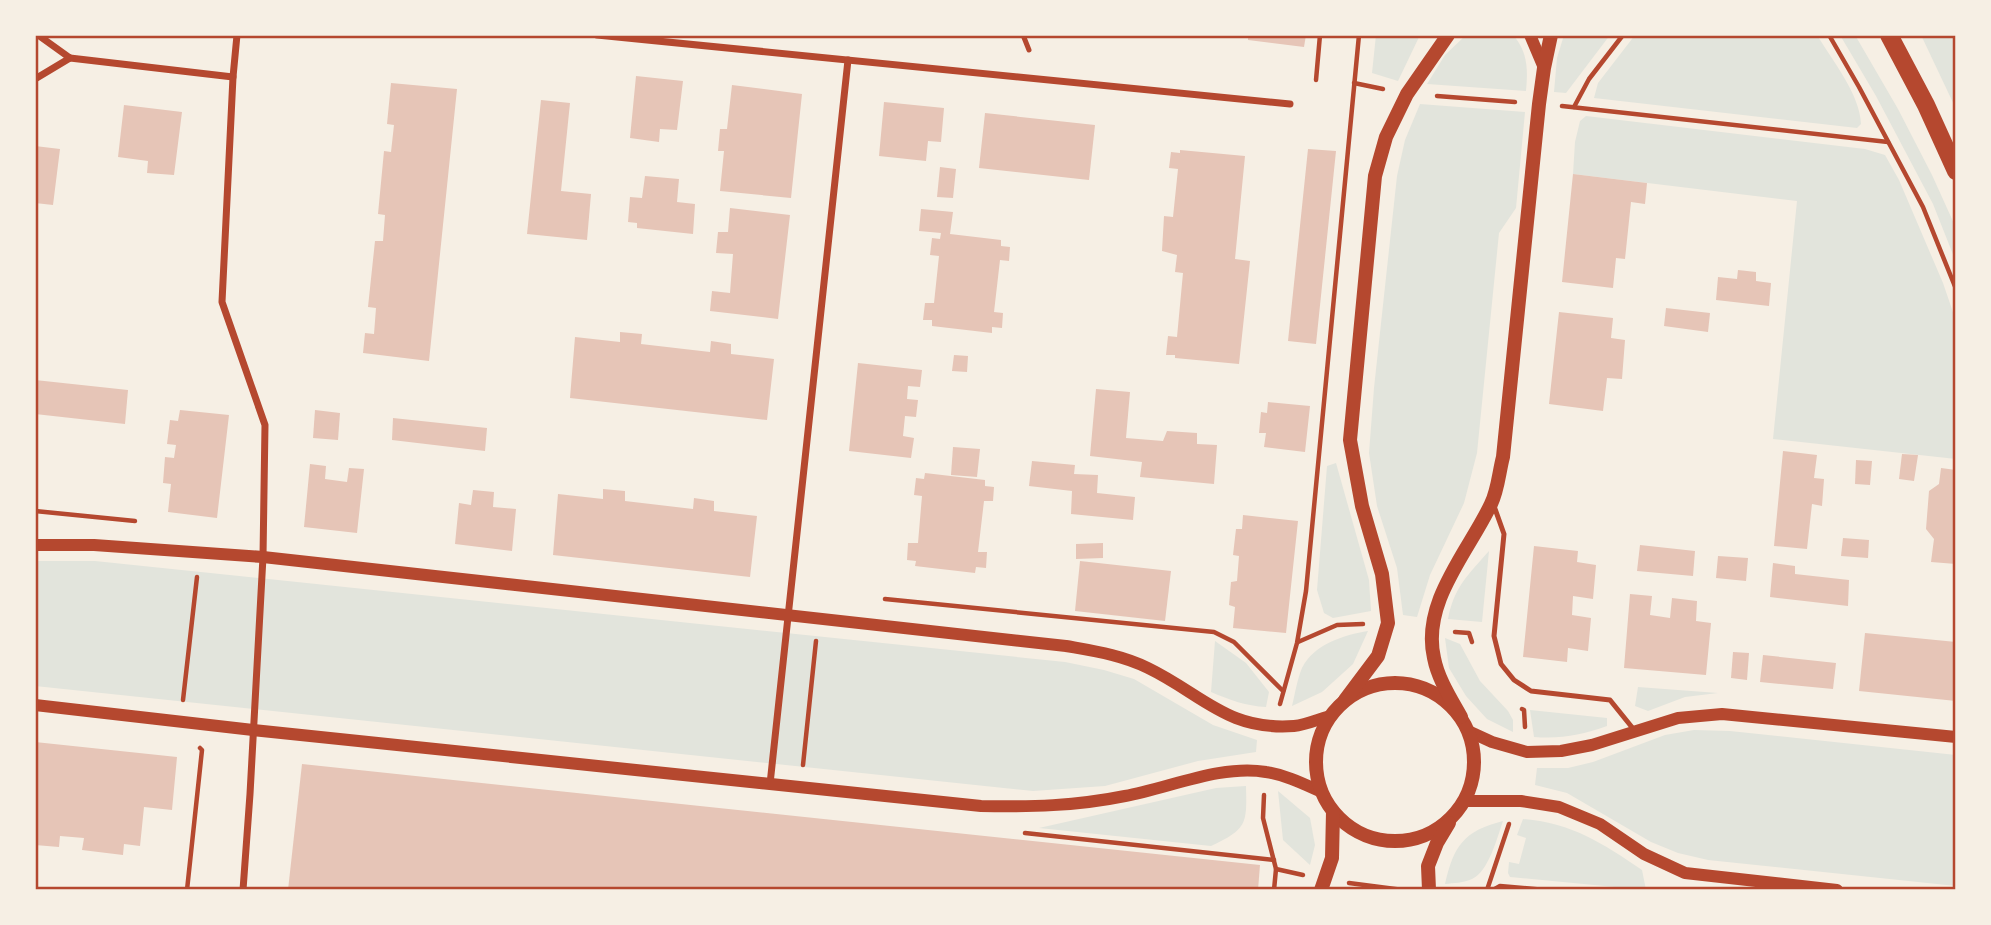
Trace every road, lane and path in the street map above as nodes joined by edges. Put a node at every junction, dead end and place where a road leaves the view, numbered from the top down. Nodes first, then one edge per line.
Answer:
1 (38, 35) edge
2 (237, 35) edge
3 (597, 35) edge
4 (1023, 35) edge
5 (1320, 35) edge
6 (1359, 35) edge
7 (1448, 35) edge
8 (1530, 35) edge
9 (1551, 35) edge
10 (1623, 35) edge
11 (1829, 35) edge
12 (1889, 36) edge
13 (1030, 50) dead end
14 (70, 58) junction
15 (848, 60) junction
16 (1544, 68) junction
17 (233, 76) junction
18 (35, 79) edge
19 (1316, 80) dead end
20 (1353, 83) junction
21 (1407, 94) junction
22 (1290, 104) dead end
23 (1539, 104) junction
24 (1574, 107) junction
25 (1888, 142) junction
26 (1956, 171) edge
27 (1956, 289) edge
28 (1493, 502) junction
29 (35, 545) edge
30 (200, 551) junction
31 (263, 557) junction
32 (789, 615) junction
33 (819, 619) junction
34 (1345, 700) junction
35 (35, 705) edge
36 (1330, 716) junction
37 (1461, 717) junction
38 (180, 721) junction
39 (1274, 725) junction
40 (253, 730) junction
41 (1468, 731) junction
42 (1635, 731) junction
43 (1956, 737) edge
44 (1265, 771) junction
45 (770, 784) junction
46 (801, 788) junction
47 (1322, 792) junction
48 (1464, 801) junction
49 (1333, 812) junction
50 (1455, 814) junction
51 (1016, 832) dead end
52 (1274, 860) junction
53 (187, 890) edge
54 (243, 890) edge
55 (1274, 890) edge
56 (1321, 890) edge
57 (1429, 890) edge
58 (1493, 890) edge
59 (1545, 890) edge
60 (1838, 890) edge

1 - 14 street
2 - 17 street
3 - 15 street
4 - 13 lane
5 - 19 path
6 - 20 path
7 - 21 main road
8 - 16 street
9 - 16 main road
10 - 24 path
11 - 25 path
12 - 26 main road
14 - 17 street
14 - 18 street
15 - 22 street
15 - 32 street
16 - 23 main road
17 - 31 street
20 - 21 path
20 - 39 path
21 - 23 path
21 - 34 main road
23 - 24 path
23 - 28 main road
24 - 25 path
25 - 27 path
28 - 37 main road
28 - 42 lane
29 - 30 street
30 - 31 street
30 - 38 path
31 - 32 street
31 - 40 street
32 - 33 street
32 - 45 street
33 - 39 street
33 - 46 path
34 - 36 main road
34 - 37 main road
35 - 38 street
36 - 39 street
36 - 47 main road
37 - 41 main road
38 - 40 street
38 - 53 path
40 - 45 street
40 - 54 street
41 - 42 street
41 - 48 main road
42 - 43 street
44 - 46 street
44 - 47 street
44 - 52 path
45 - 46 street
47 - 49 main road
48 - 50 main road
48 - 60 street
49 - 50 main road
49 - 56 main road
50 - 57 main road
51 - 52 path
52 - 55 path
58 - 59 path

